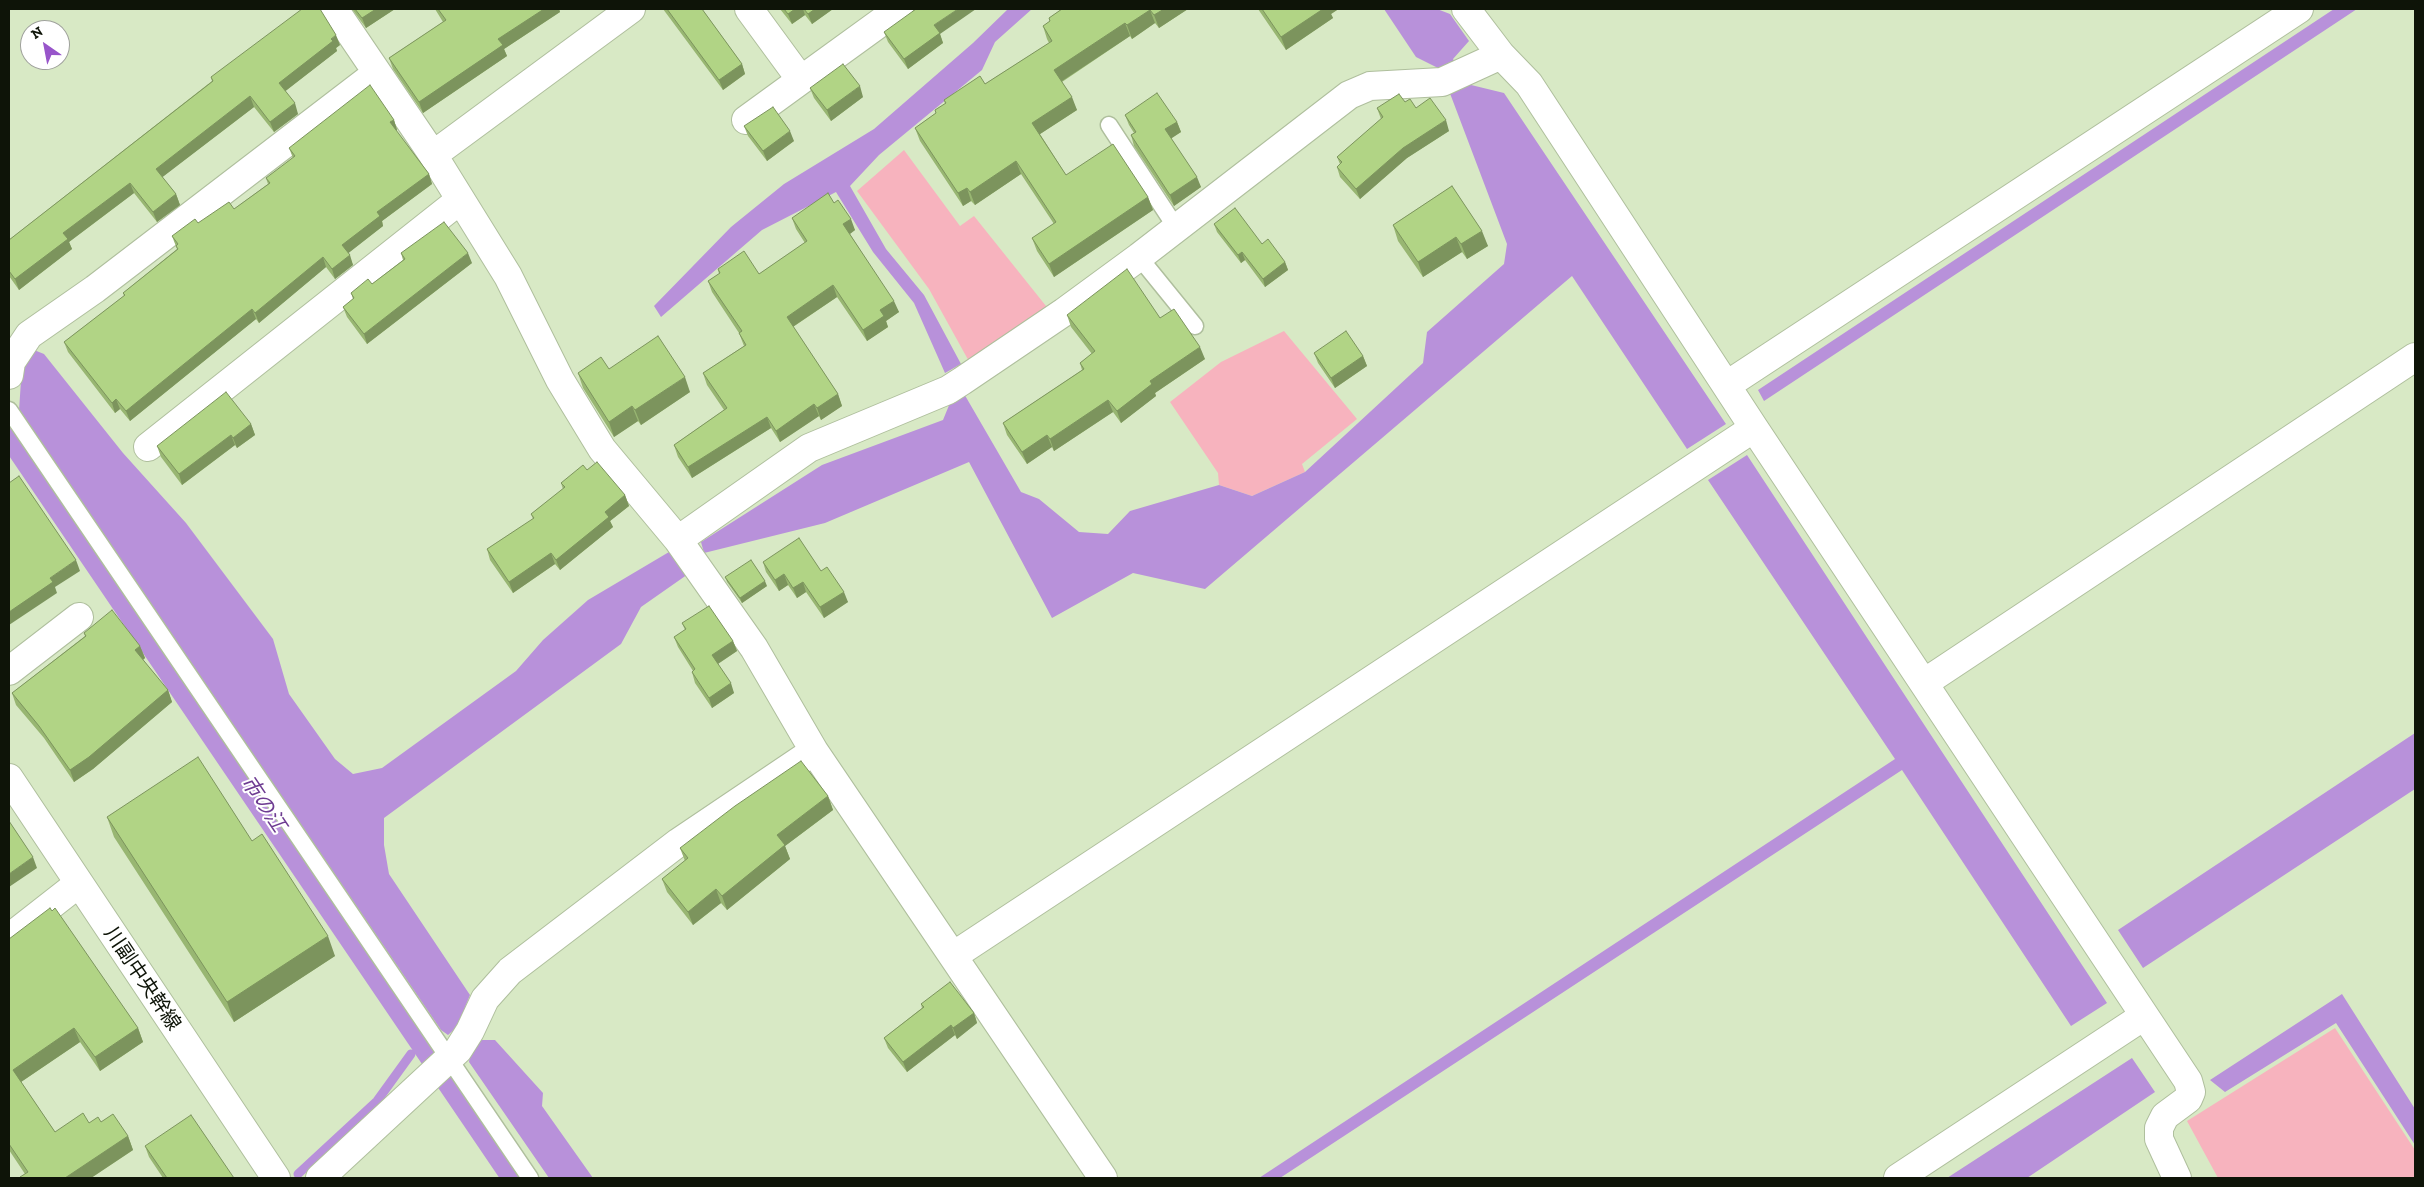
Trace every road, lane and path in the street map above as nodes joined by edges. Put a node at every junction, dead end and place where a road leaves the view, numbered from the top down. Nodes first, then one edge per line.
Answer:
1 (334, 9) edge
2 (631, 9) edge
3 (749, 9) edge
4 (899, 9) edge
5 (1466, 9) edge
6 (2299, 9) edge
7 (600, 18) edge
8 (1502, 55) junction
9 (376, 73) junction
10 (801, 80) junction
11 (746, 120) dead end
12 (1108, 125) dead end
13 (433, 156) junction
14 (460, 200) junction
15 (1177, 229) junction
16 (1139, 257) junction
17 (1194, 326) dead end
18 (2415, 357) edge
19 (10, 369) edge
20 (1727, 385) junction
21 (9, 410) edge
22 (1754, 428) junction
23 (148, 447) dead end
24 (685, 550) junction
25 (80, 617) dead end
26 (9, 671) edge
27 (1924, 683) junction
28 (814, 750) junction
29 (9, 778) edge
30 (78, 884) junction
31 (9, 938) edge
32 (953, 956) junction
33 (2144, 1016) junction
34 (459, 1046) junction
35 (276, 1178) edge
36 (320, 1178) edge
37 (530, 1178) edge
38 (1102, 1178) edge
39 (1898, 1178) edge
40 (2177, 1178) edge

1 - 9 street
2 - 7 street
3 - 10 street
4 - 10 street
5 - 8 street
6 - 20 street
7 - 13 street
8 - 15 street
8 - 20 street
9 - 13 street
9 - 19 street
10 - 11 street
12 - 15 lane
13 - 14 street
14 - 23 street
14 - 24 street
15 - 16 street
16 - 17 lane
16 - 24 street
18 - 27 street
20 - 22 street
21 - 34 lane
22 - 27 street
22 - 32 street
24 - 28 street
25 - 26 street
27 - 33 street
28 - 32 street
28 - 34 street
29 - 30 street, 川副中央幹線
30 - 31 street
30 - 35 street, 川副中央幹線
32 - 38 street
33 - 39 street
33 - 40 street
34 - 36 street
34 - 37 lane

